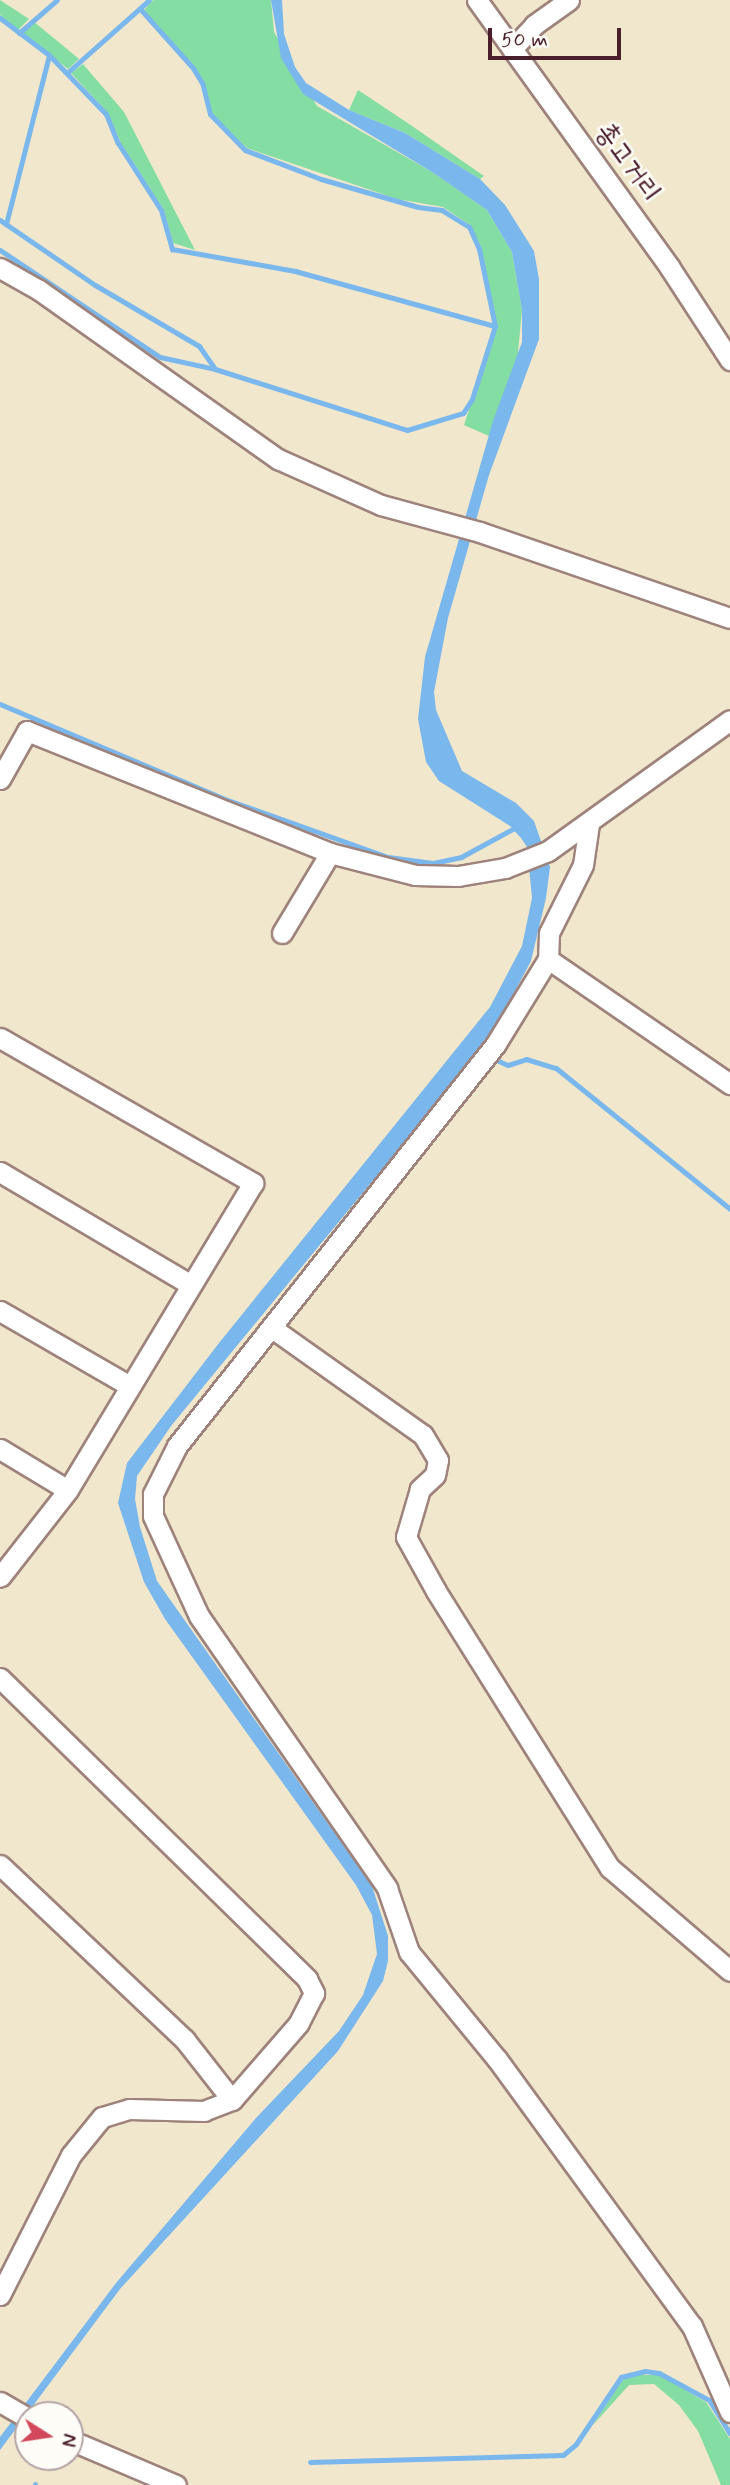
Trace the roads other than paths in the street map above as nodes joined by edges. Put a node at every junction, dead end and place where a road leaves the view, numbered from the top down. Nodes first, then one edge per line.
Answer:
1 (477, 0) edge
2 (569, 0) edge
3 (512, 49) junction
4 (0, 268) edge
5 (730, 360) edge
6 (730, 618) edge
7 (730, 720) edge
8 (0, 779) edge
9 (589, 824) junction
10 (330, 853) junction
11 (282, 933) dead end
12 (548, 959) junction
13 (0, 1038) edge
14 (730, 1084) edge
15 (0, 1172) edge
16 (191, 1285) junction
17 (0, 1311) edge
18 (272, 1328) junction
19 (130, 1386) junction
20 (0, 1449) edge
21 (68, 1490) junction
22 (0, 1577) edge
23 (0, 1678) edge
24 (0, 1865) edge
25 (730, 1971) edge
26 (232, 2100) junction
27 (0, 2295) edge
28 (730, 2412) edge
29 (84, 2446) edge
30 (176, 2485) edge

1 - 3 street, 총고거리
2 - 3 street
3 - 5 street, 총고거리
4 - 6 street
7 - 9 street
8 - 10 street
9 - 10 street
9 - 12 street
10 - 11 street
12 - 14 street
12 - 18 street
13 - 16 street
15 - 16 street
16 - 19 street
17 - 19 street
18 - 25 street
18 - 28 street
19 - 21 street
20 - 21 street
21 - 22 street
23 - 26 street
24 - 26 street
26 - 27 street
29 - 30 street

